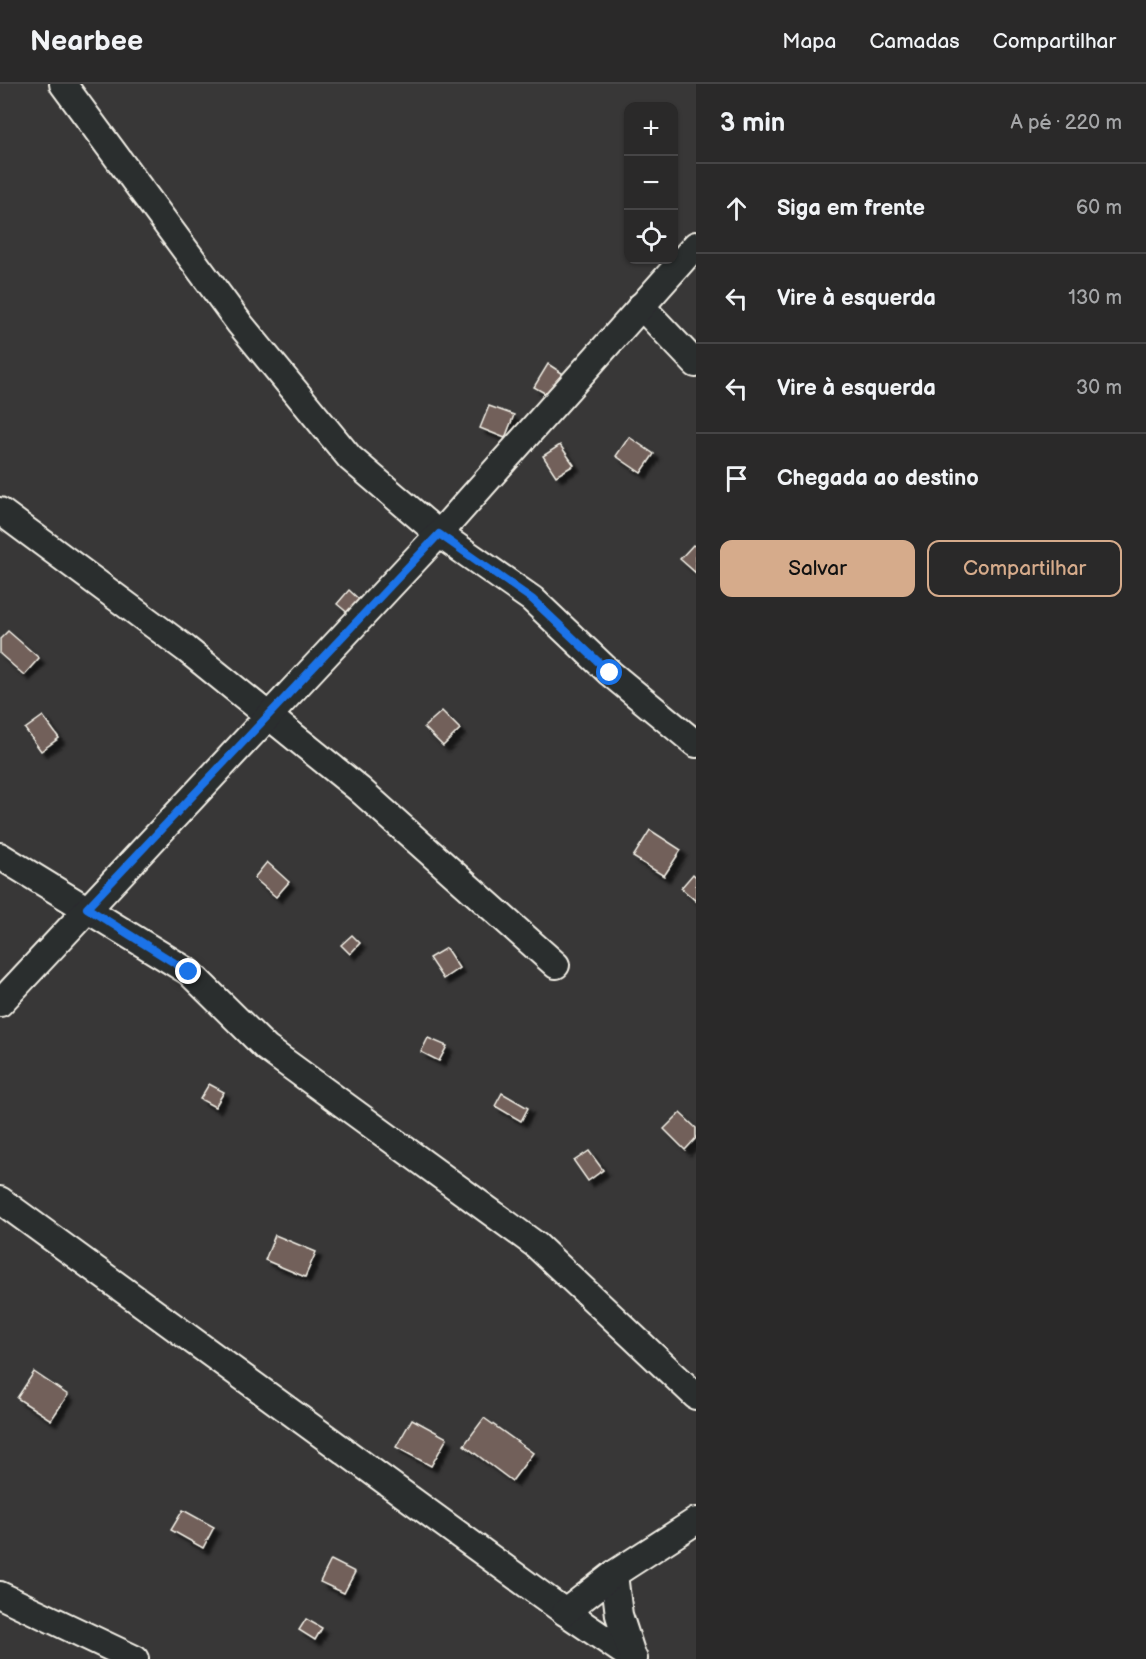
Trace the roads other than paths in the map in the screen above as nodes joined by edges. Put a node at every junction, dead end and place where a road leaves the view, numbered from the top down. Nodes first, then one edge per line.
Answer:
1 (63, 84) edge
2 (696, 245) edge
3 (641, 306) junction
4 (696, 364) edge
5 (0, 511) edge
6 (439, 534) junction
7 (268, 716) junction
8 (696, 744) edge
9 (0, 856) edge
10 (87, 908) junction
11 (556, 965) dead end
12 (0, 1003) edge
13 (0, 1200) edge
14 (696, 1396) edge
15 (696, 1521) edge
16 (614, 1574) junction
17 (0, 1595) edge
18 (565, 1612) junction
19 (633, 1658) edge
20 (135, 1659) edge

1 - 6 street
2 - 3 street
3 - 4 street
3 - 6 street
5 - 7 street
6 - 7 street
6 - 8 street
7 - 10 street
7 - 11 street
9 - 10 street
10 - 12 street
10 - 14 street
13 - 18 street
15 - 16 street
16 - 18 street
16 - 19 street
17 - 20 street
18 - 19 street

